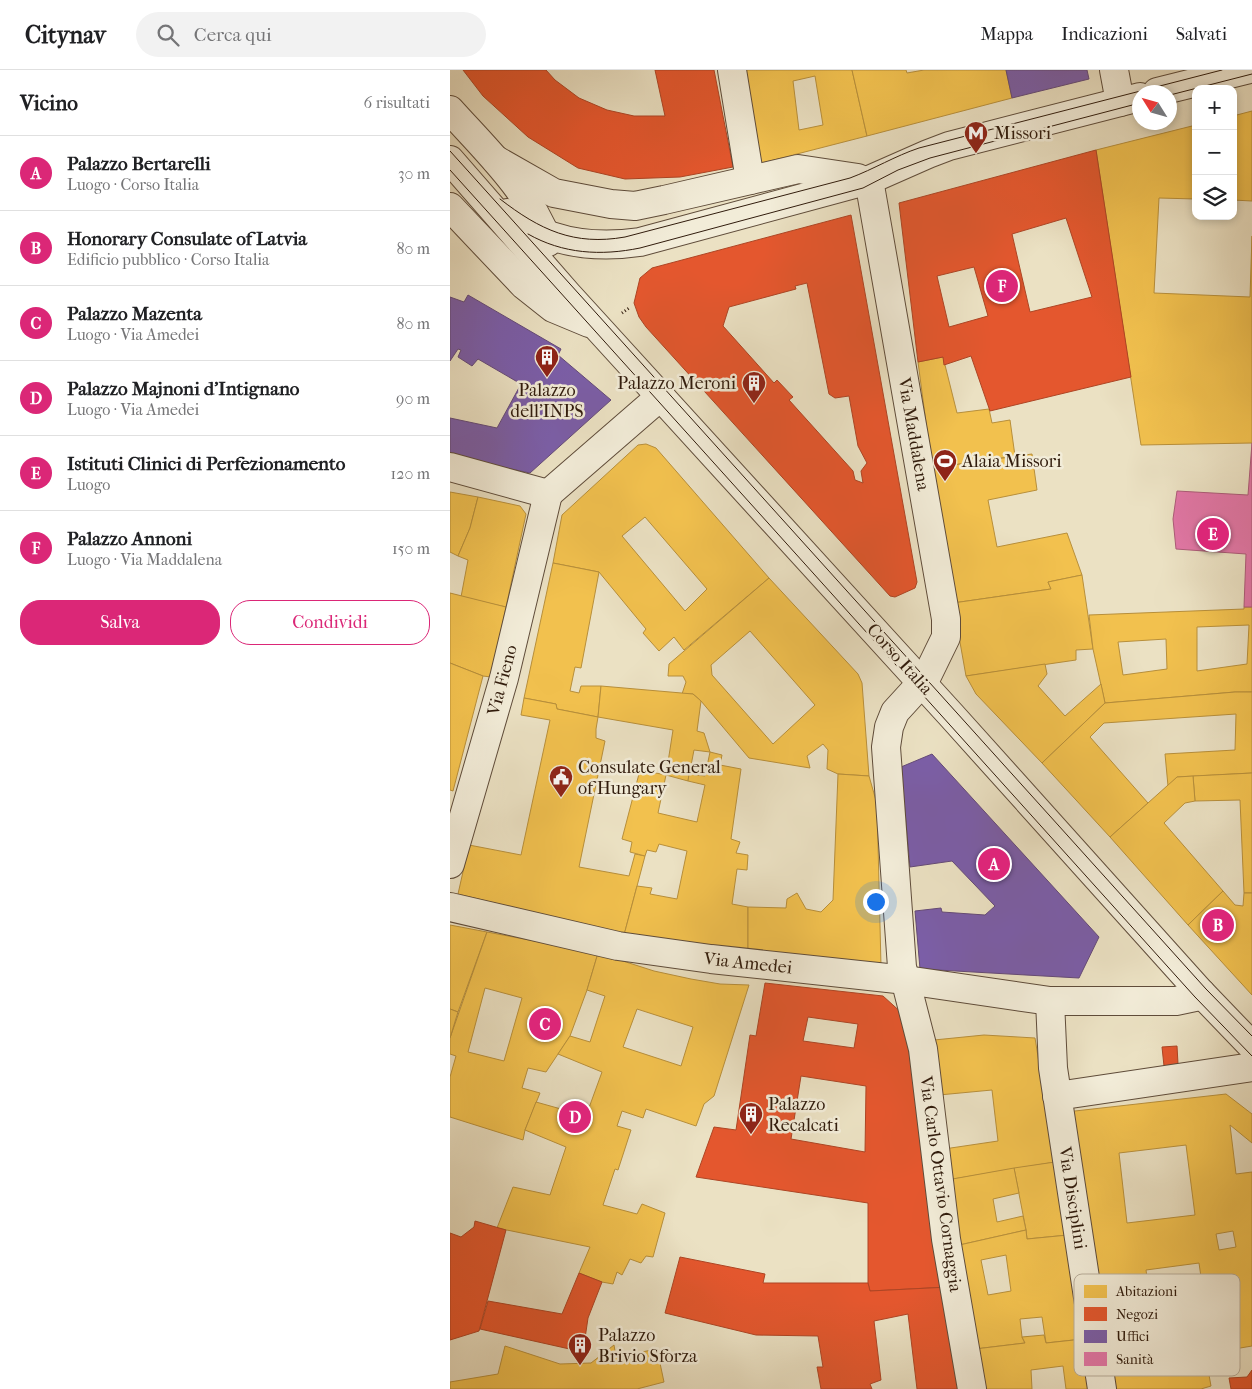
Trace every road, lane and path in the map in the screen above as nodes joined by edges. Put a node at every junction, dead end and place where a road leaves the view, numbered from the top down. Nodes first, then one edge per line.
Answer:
1 (732, 70) edge
2 (1114, 70) edge
3 (1246, 70) edge
4 (1177, 87) edge
5 (1130, 99) edge
6 (450, 110) edge
7 (450, 160) edge
8 (496, 160) junction
9 (750, 180) junction
10 (869, 180) junction
11 (480, 193) junction
12 (450, 208) edge
13 (545, 234) junction
14 (567, 294) junction
15 (597, 327) junction
16 (661, 396) junction
17 (450, 467) edge
18 (548, 494) junction
19 (921, 682) junction
20 (450, 864) edge
21 (450, 907) edge
22 (906, 980) junction
23 (1201, 993) junction
24 (1050, 1001) junction
25 (1252, 1046) edge
26 (1252, 1067) edge
27 (1057, 1096) junction
28 (1084, 1274) edge
29 (1100, 1376) edge
30 (972, 1389) edge
31 (1102, 1389) edge

1 - 9 street
2 - 5 street
3 - 4 street
5 - 10 street
6 - 8 street
7 - 11 street
8 - 9 street
8 - 13 street
9 - 10 street
10 - 13 street
10 - 19 street, Via Maddalena
11 - 13 street
11 - 14 street, Corso Italia
12 - 15 street
13 - 14 street
14 - 15 street, Corso Italia
15 - 16 street, Corso Italia
16 - 18 street
16 - 19 street, Corso Italia
17 - 18 street
18 - 20 street, Via Fieno
19 - 22 street, Via Maddalena
19 - 23 street, Corso Italia
21 - 22 street, Via Amedei
22 - 24 street, Via Amedei
22 - 30 street, Via Carlo Ottavio Cornaggia
23 - 24 street, Via Amedei
23 - 25 street, Corso Italia
24 - 27 street, Via Disciplini
26 - 27 street
27 - 28 street, Via Disciplini
29 - 31 street, Via Disciplini

